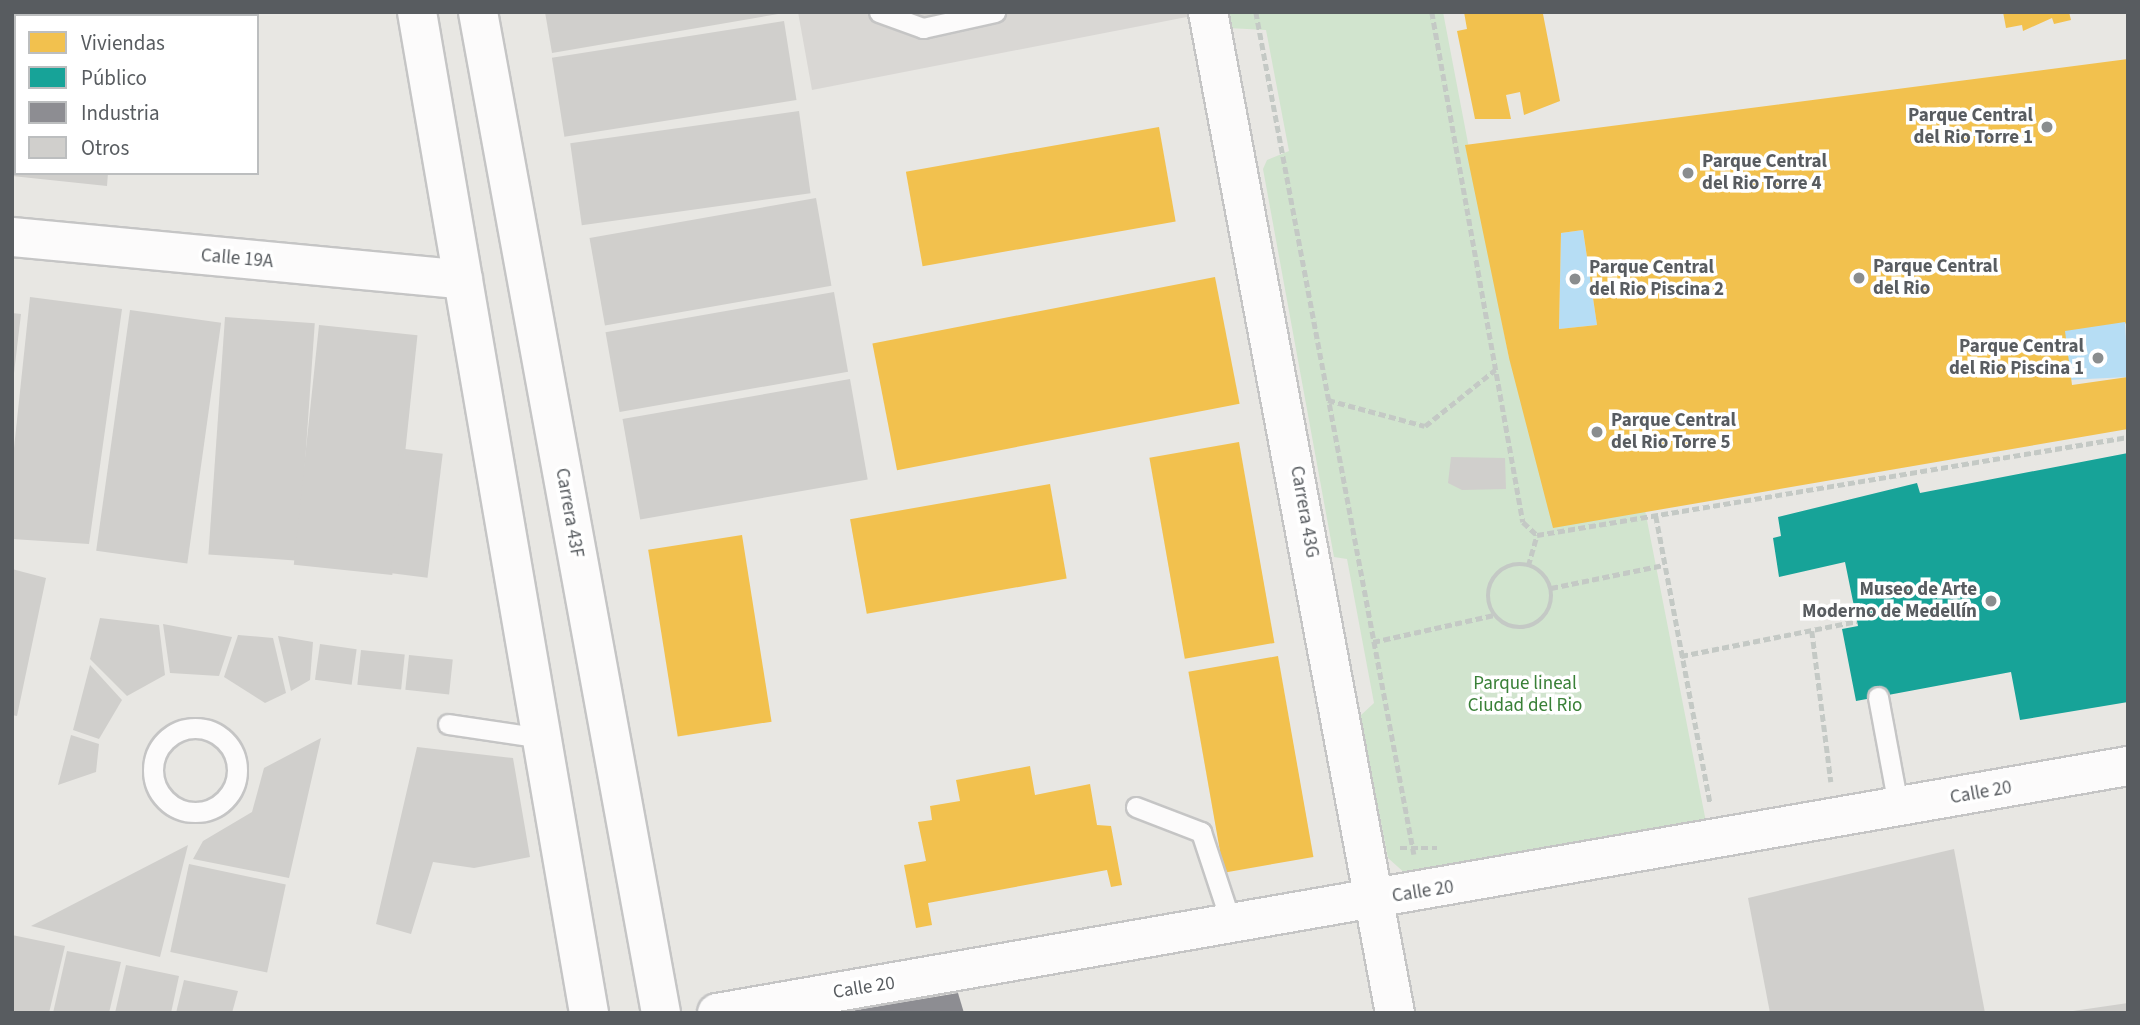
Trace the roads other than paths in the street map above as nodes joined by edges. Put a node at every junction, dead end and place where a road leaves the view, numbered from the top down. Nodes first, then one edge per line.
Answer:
1 (416, 12) edge
2 (478, 12) edge
3 (879, 12) edge
4 (995, 12) edge
5 (1208, 12) edge
6 (12, 237) edge
7 (463, 280) junction
8 (1878, 697) dead end
9 (448, 724) dead end
10 (542, 738) junction
11 (2128, 766) edge
12 (1136, 807) dead end
13 (210, 809) joint
14 (1899, 810) junction
15 (1373, 900) junction
16 (1232, 926) junction
17 (589, 1013) edge
18 (661, 1013) edge
19 (717, 1013) edge
20 (1395, 1013) edge

1 - 7 street
2 - 18 street, Carrera 43F
3 - 4 lane
5 - 15 street, Carrera 43G
6 - 7 street, Calle 19A
7 - 10 street
8 - 14 lane
9 - 10 lane
10 - 17 street
11 - 14 street, Calle 20
12 - 16 lane
13 - 13 lane
14 - 15 street, Calle 20
15 - 16 street, Calle 20
15 - 20 street, Carrera 43G
16 - 19 street, Calle 20

